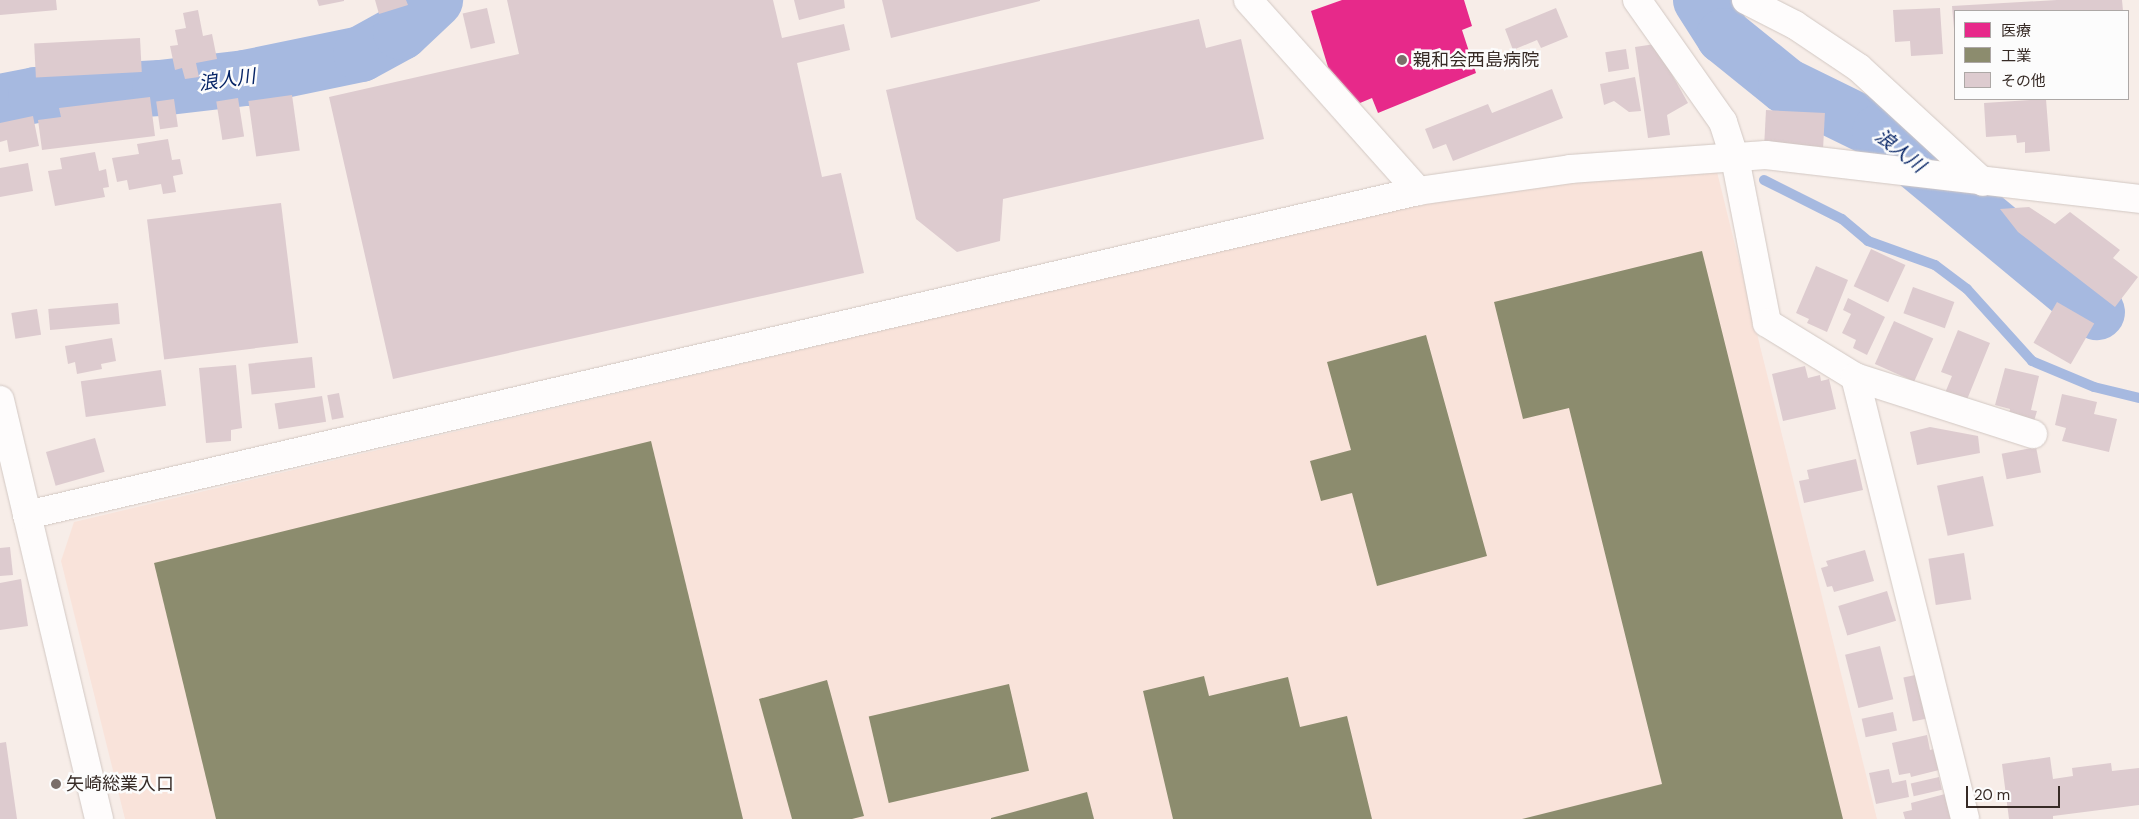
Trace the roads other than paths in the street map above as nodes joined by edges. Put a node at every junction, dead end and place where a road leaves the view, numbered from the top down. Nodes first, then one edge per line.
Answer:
1 (1248, 0) edge
2 (1637, 0) edge
3 (1746, 0) edge
4 (1735, 158) junction
5 (1972, 180) junction
6 (1418, 191) junction
7 (2139, 199) edge
8 (1856, 377) junction
9 (0, 400) edge
10 (2033, 434) dead end
11 (27, 515) junction
12 (99, 819) edge
13 (1965, 819) edge

1 - 6 street
2 - 4 street
3 - 5 street
4 - 5 street
4 - 6 street
4 - 8 street
5 - 7 street
6 - 11 street
8 - 10 street
8 - 13 street
9 - 11 street
11 - 12 street

